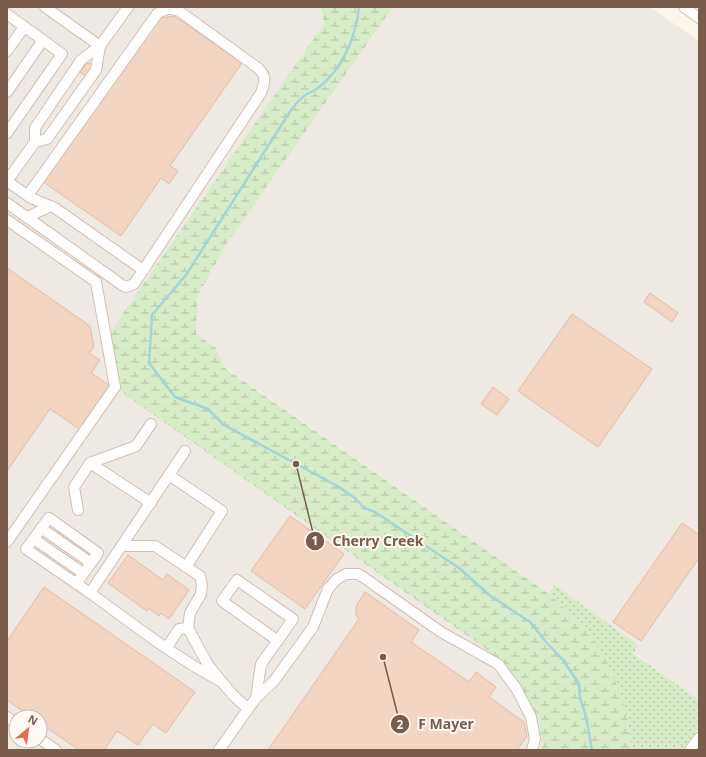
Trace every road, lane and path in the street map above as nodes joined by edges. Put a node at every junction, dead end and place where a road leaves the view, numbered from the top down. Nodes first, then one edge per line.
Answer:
1 (45, 7) edge
2 (128, 7) edge
3 (684, 7) edge
4 (7, 14) edge
5 (699, 18) edge
6 (24, 27) junction
7 (43, 40) junction
8 (100, 46) junction
9 (7, 52) edge
10 (7, 92) edge
11 (7, 133) edge
12 (35, 142) junction
13 (7, 181) edge
14 (28, 196) junction
15 (7, 203) edge
16 (51, 206) junction
17 (27, 217) junction
18 (7, 220) edge
19 (143, 270) junction
20 (151, 424) dead end
21 (185, 451) dead end
22 (90, 464) junction
23 (169, 475) junction
24 (151, 503) junction
25 (78, 510) dead end
26 (34, 539) junction
27 (7, 542) edge
28 (122, 546) junction
29 (186, 567) junction
30 (84, 574) junction
31 (76, 584) junction
32 (90, 594) junction
33 (188, 628) junction
34 (278, 641) junction
35 (166, 647) junction
36 (222, 682) junction
37 (256, 698) junction
38 (248, 709) junction
39 (699, 738) edge
40 (219, 750) edge
41 (532, 750) edge
42 (690, 750) edge

1 - 8 street
2 - 8 street
3 - 5 street
4 - 6 street
6 - 7 street
6 - 9 street
7 - 10 street
7 - 11 street
8 - 12 street
8 - 12 street
12 - 13 street
13 - 14 street
14 - 16 street
14 - 19 street
15 - 17 street
16 - 17 street
16 - 19 street
17 - 19 street
18 - 27 street
20 - 22 street
21 - 23 street
22 - 24 street
22 - 25 street
23 - 24 street
23 - 29 street
24 - 28 street
26 - 30 street
26 - 30 street
26 - 31 street
28 - 29 street
28 - 32 street
29 - 33 street
30 - 31 street
31 - 32 street
32 - 35 street
33 - 35 street
33 - 36 street
34 - 34 street
34 - 37 street
35 - 36 street
36 - 38 street
37 - 38 street
37 - 41 street
38 - 40 street
39 - 42 street

